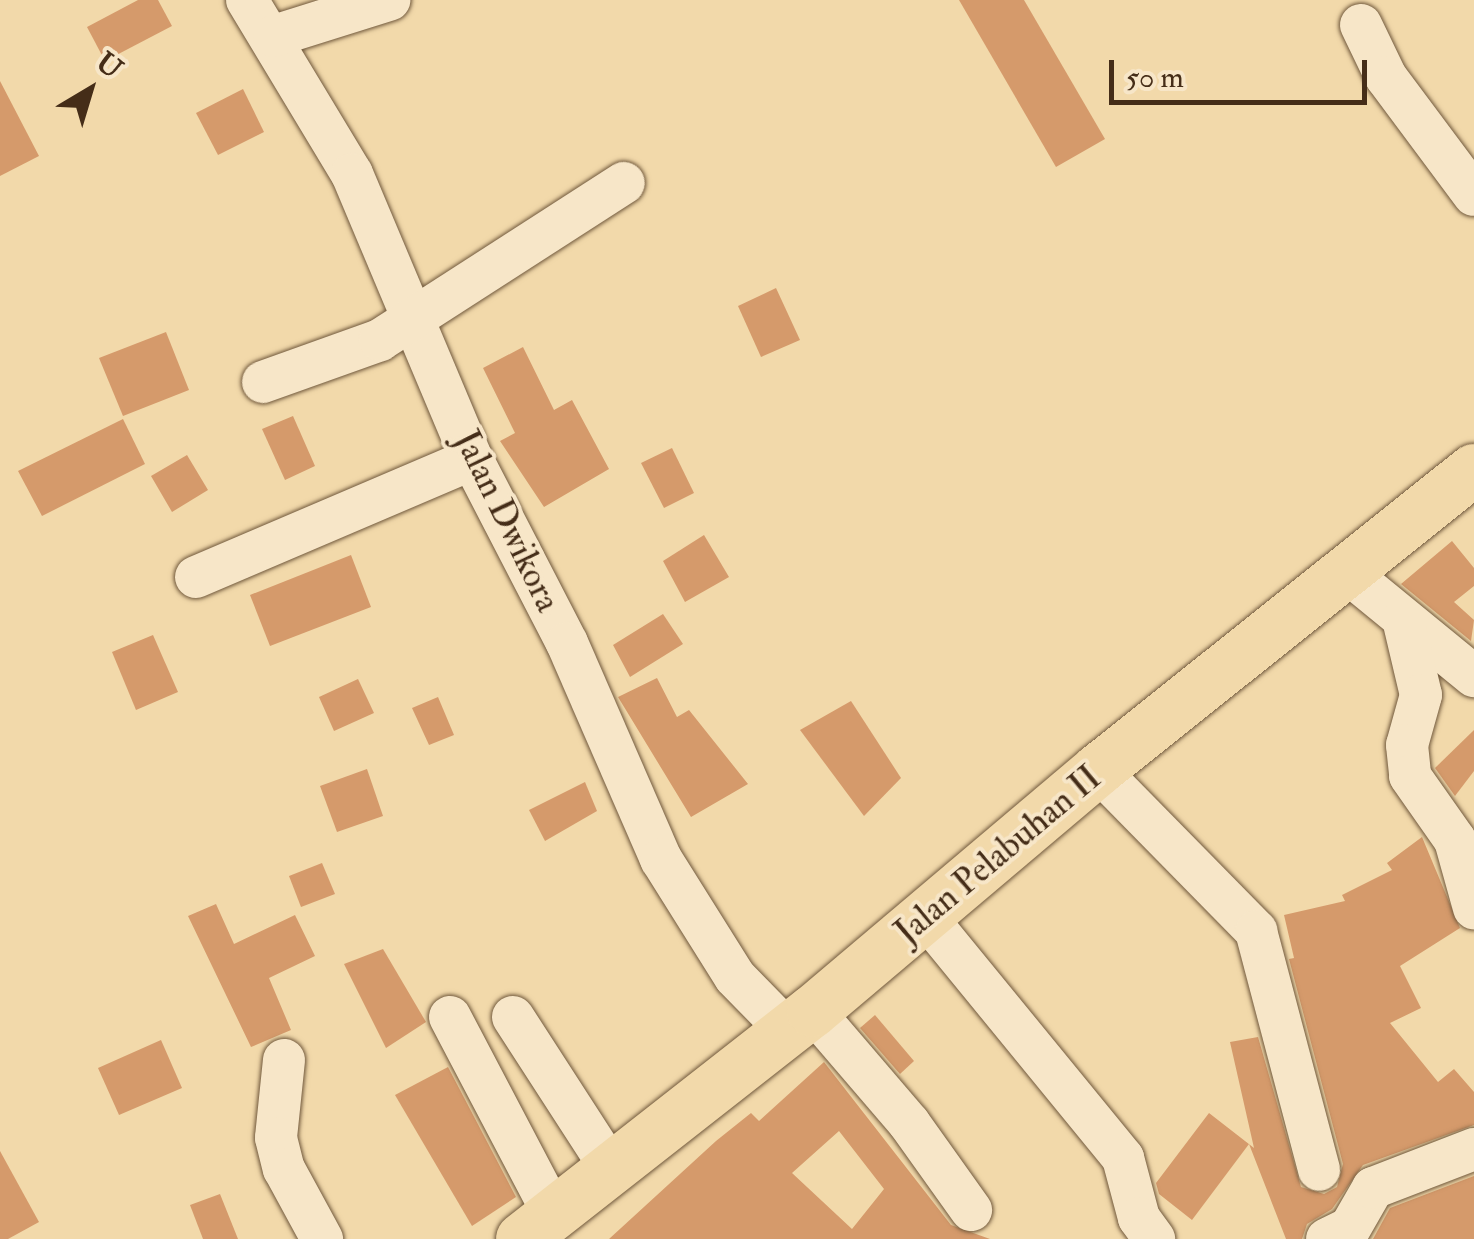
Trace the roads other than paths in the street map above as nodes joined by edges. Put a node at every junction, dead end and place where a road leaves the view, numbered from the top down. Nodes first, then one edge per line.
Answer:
1 (247, 0) edge
2 (389, 0) edge
3 (1361, 25) dead end
4 (274, 36) junction
5 (624, 183) dead end
6 (1474, 194) edge
7 (417, 318) junction
8 (264, 382) dead end
9 (472, 459) junction
10 (1472, 474) edge
11 (1348, 574) junction
12 (196, 577) dead end
13 (1404, 619) junction
14 (1474, 676) edge
15 (1098, 770) junction
16 (1474, 908) edge
17 (925, 916) junction
18 (450, 1017) dead end
19 (513, 1017) dead end
20 (799, 1020) junction
21 (284, 1060) dead end
22 (1474, 1148) edge
23 (612, 1170) junction
24 (1319, 1170) dead end
25 (971, 1210) dead end
26 (538, 1227) edge
27 (322, 1239) edge
28 (1154, 1239) edge
29 (1327, 1239) edge

1 - 4 street, Jalan Dwikora
2 - 4 street
3 - 6 street
4 - 7 street, Jalan Dwikora
5 - 7 street
7 - 8 street
7 - 9 street, Jalan Dwikora
9 - 12 street
9 - 20 street, Jalan Dwikora
10 - 11 main road, Jalan Pelabuhan II
11 - 13 street
11 - 15 main road, Jalan Pelabuhan II
13 - 14 street
13 - 16 street
15 - 17 main road, Jalan Pelabuhan II
15 - 24 street
17 - 20 main road, Jalan Pelabuhan II
17 - 28 street
18 - 26 street
19 - 23 street
20 - 23 main road, Jalan Pelabuhan II
20 - 25 street, Jalan Dwikora
21 - 27 street
22 - 29 street
23 - 26 main road, Jalan Pelabuhan II

